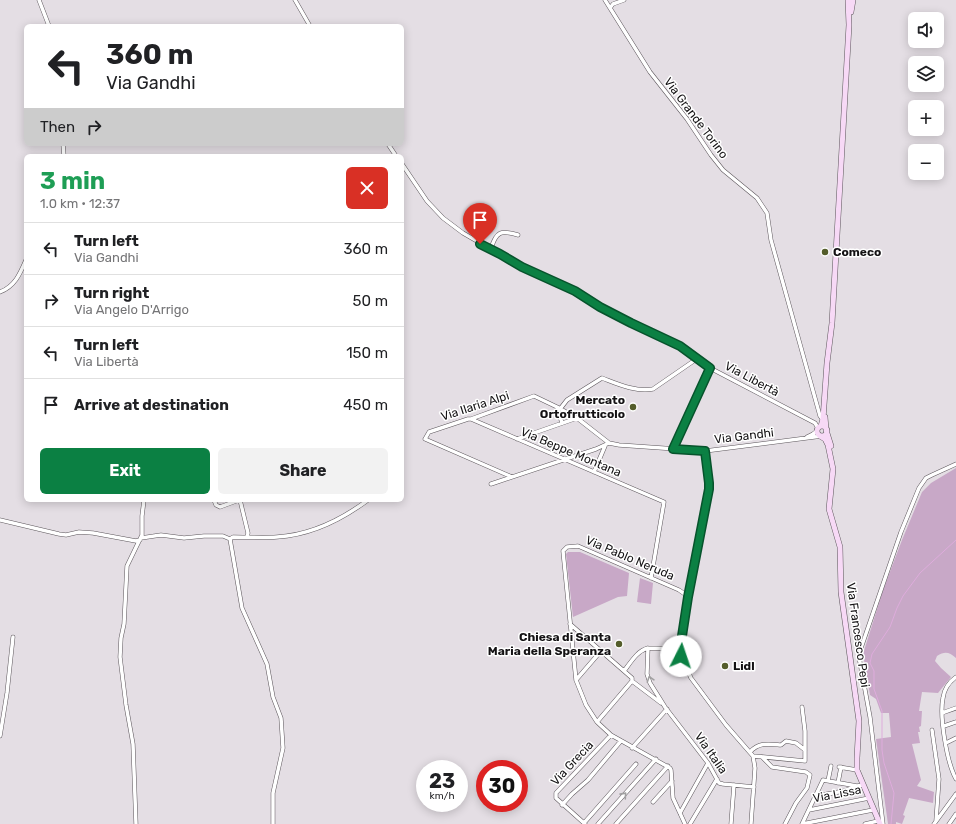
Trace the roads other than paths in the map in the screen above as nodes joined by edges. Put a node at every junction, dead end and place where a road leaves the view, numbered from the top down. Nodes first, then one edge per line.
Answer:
1 (39, 0) edge
2 (296, 0) edge
3 (605, 0) edge
4 (624, 0) edge
5 (848, 0) edge
6 (853, 0) edge
7 (610, 8) junction
8 (48, 24) edge
9 (309, 24) edge
10 (849, 25) junction
11 (404, 167) edge
12 (518, 234) dead end
13 (491, 249) junction
14 (24, 265) edge
15 (0, 292) edge
16 (698, 358) junction
17 (710, 368) junction
18 (824, 396) junction
19 (817, 404) junction
20 (823, 407) junction
21 (559, 408) junction
22 (577, 418) junction
23 (471, 419) junction
24 (822, 420) junction
25 (562, 423) junction
26 (826, 430) junction
27 (820, 432) junction
28 (802, 438) junction
29 (517, 439) junction
30 (609, 443) junction
31 (605, 446) junction
32 (673, 449) junction
33 (705, 451) junction
34 (831, 459) junction
35 (565, 460) junction
36 (956, 464) edge
37 (594, 472) junction
38 (512, 477) junction
39 (491, 484) dead end
40 (144, 502) edge
41 (215, 502) edge
42 (234, 502) edge
43 (240, 502) edge
44 (365, 502) edge
45 (0, 520) edge
46 (247, 537) junction
47 (140, 539) junction
48 (230, 539) junction
49 (651, 578) junction
50 (688, 597) junction
51 (570, 624) junction
52 (12, 637) dead end
53 (648, 648) junction
54 (680, 649) junction
55 (601, 651) junction
56 (624, 671) junction
57 (956, 677) edge
58 (576, 680) junction
59 (632, 681) junction
60 (802, 707) dead end
61 (666, 708) junction
62 (956, 708) edge
63 (942, 713) junction
64 (597, 722) junction
65 (956, 722) edge
66 (944, 726) junction
67 (932, 730) dead end
68 (610, 735) junction
69 (0, 736) edge
70 (956, 738) edge
71 (620, 742) junction
72 (946, 743) junction
73 (632, 748) junction
74 (806, 750) junction
75 (750, 752) junction
76 (753, 756) junction
77 (762, 757) junction
78 (656, 760) junction
79 (708, 763) junction
80 (636, 764) dead end
81 (668, 766) junction
82 (831, 766) dead end
83 (857, 770) junction
84 (955, 775) edge
85 (717, 779) junction
86 (672, 781) junction
87 (828, 781) junction
88 (838, 783) junction
89 (734, 785) junction
90 (863, 785) junction
91 (857, 786) junction
92 (754, 787) junction
93 (956, 794) edge
94 (816, 796) junction
95 (869, 798) junction
96 (653, 802) dead end
97 (562, 805) junction
98 (809, 810) junction
99 (874, 812) junction
100 (680, 813) junction
101 (882, 813) junction
102 (956, 814) edge
103 (935, 822) edge
104 (584, 823) edge
105 (880, 823) edge
106 (136, 824) edge
107 (273, 824) edge
108 (598, 824) edge
109 (616, 824) edge
110 (685, 824) edge
111 (690, 824) edge
112 (731, 824) edge
113 (751, 824) edge
114 (785, 824) edge
115 (802, 824) edge
116 (865, 824) edge
117 (949, 824) edge

1 - 8 street
2 - 9 street
3 - 7 street, Via Grande Torino
4 - 7 street
5 - 10 main road
6 - 10 main road
7 - 19 street, Via Grande Torino
10 - 18 main road
11 - 13 street, Via Libertà
12 - 13 street
13 - 16 street, Via Libertà
14 - 15 street
16 - 17 street, Via Libertà
16 - 21 street
17 - 27 street, Via Libertà
17 - 32 street
18 - 20 main road
18 - 26 main road
19 - 20 street
19 - 24 street, Via Grande Torino
20 - 24 main road
21 - 22 street
21 - 23 street, Via Ilaria Alpi
21 - 25 street
22 - 25 street
22 - 30 street
23 - 29 street, Via Beppe Montana
23 - 38 street, Via Ilaria Alpi
24 - 27 main road
25 - 29 street
26 - 27 main road
26 - 34 main road
27 - 28 street, Via Gandhi
27 - 28 street
27 - 34 main road
28 - 33 street, Via Gandhi
29 - 35 street, Via Beppe Montana
30 - 31 street
30 - 32 street, Via Gandhi
31 - 35 street
31 - 37 street
32 - 33 street, Via Gandhi
33 - 50 street
34 - 83 main road, Via Francesco Pepi
35 - 37 street, Via Beppe Montana
35 - 38 street
36 - 101 street
37 - 49 street, Via Beppe Montana
38 - 39 street
40 - 47 street
41 - 42 street
43 - 46 street
44 - 46 street
45 - 47 street
46 - 48 street
47 - 48 street
47 - 106 street
48 - 107 street
49 - 50 street, Via Pablo Neruda
49 - 51 street, Via Pablo Neruda
50 - 54 street
51 - 55 street
51 - 58 street
52 - 69 street
53 - 54 street
53 - 56 street
61 -> 53 street
54 - 75 street
55 - 56 street
55 - 58 street
56 - 59 street
57 - 63 street
58 - 64 street
59 - 61 street
59 - 64 street
60 - 74 street
61 - 73 street
61 - 79 street, Via Italia
62 - 63 street
63 - 66 street
64 - 68 street
65 - 66 street
66 - 72 street
67 - 103 street
68 - 71 street
68 - 97 street, Via Grecia
70 - 72 street
71 - 73 street
71 - 97 street
72 - 84 street
73 - 78 street
74 - 75 street
74 - 77 street
75 - 76 street
76 - 77 street
76 - 92 street
77 - 114 street
78 - 81 street
108 -> 78 street
79 - 85 street, Via Italia
79 - 100 street
80 - 104 street
81 - 86 street
81 - 109 street
82 - 87 street
83 - 88 street
83 - 90 main road, Via Francesco Pepi
85 - 89 street, Via Italia
85 - 111 street
86 - 96 street
86 - 100 street
87 - 88 street
87 - 94 street
88 - 91 street
89 - 92 street, Via Italia
89 - 112 street
90 - 91 street
90 - 95 main road, Via Francesco Pepi
91 - 94 street
92 - 113 street
93 - 103 street
94 - 98 street
95 - 98 street, Via Lissa
95 - 99 main road, Via Francesco Pepi
97 - 104 street
98 - 115 street
99 - 101 main road
99 - 105 main road, Via Francesco Pepi
99 - 115 street
100 - 110 street
101 - 105 street
102 - 117 street
105 - 116 street

